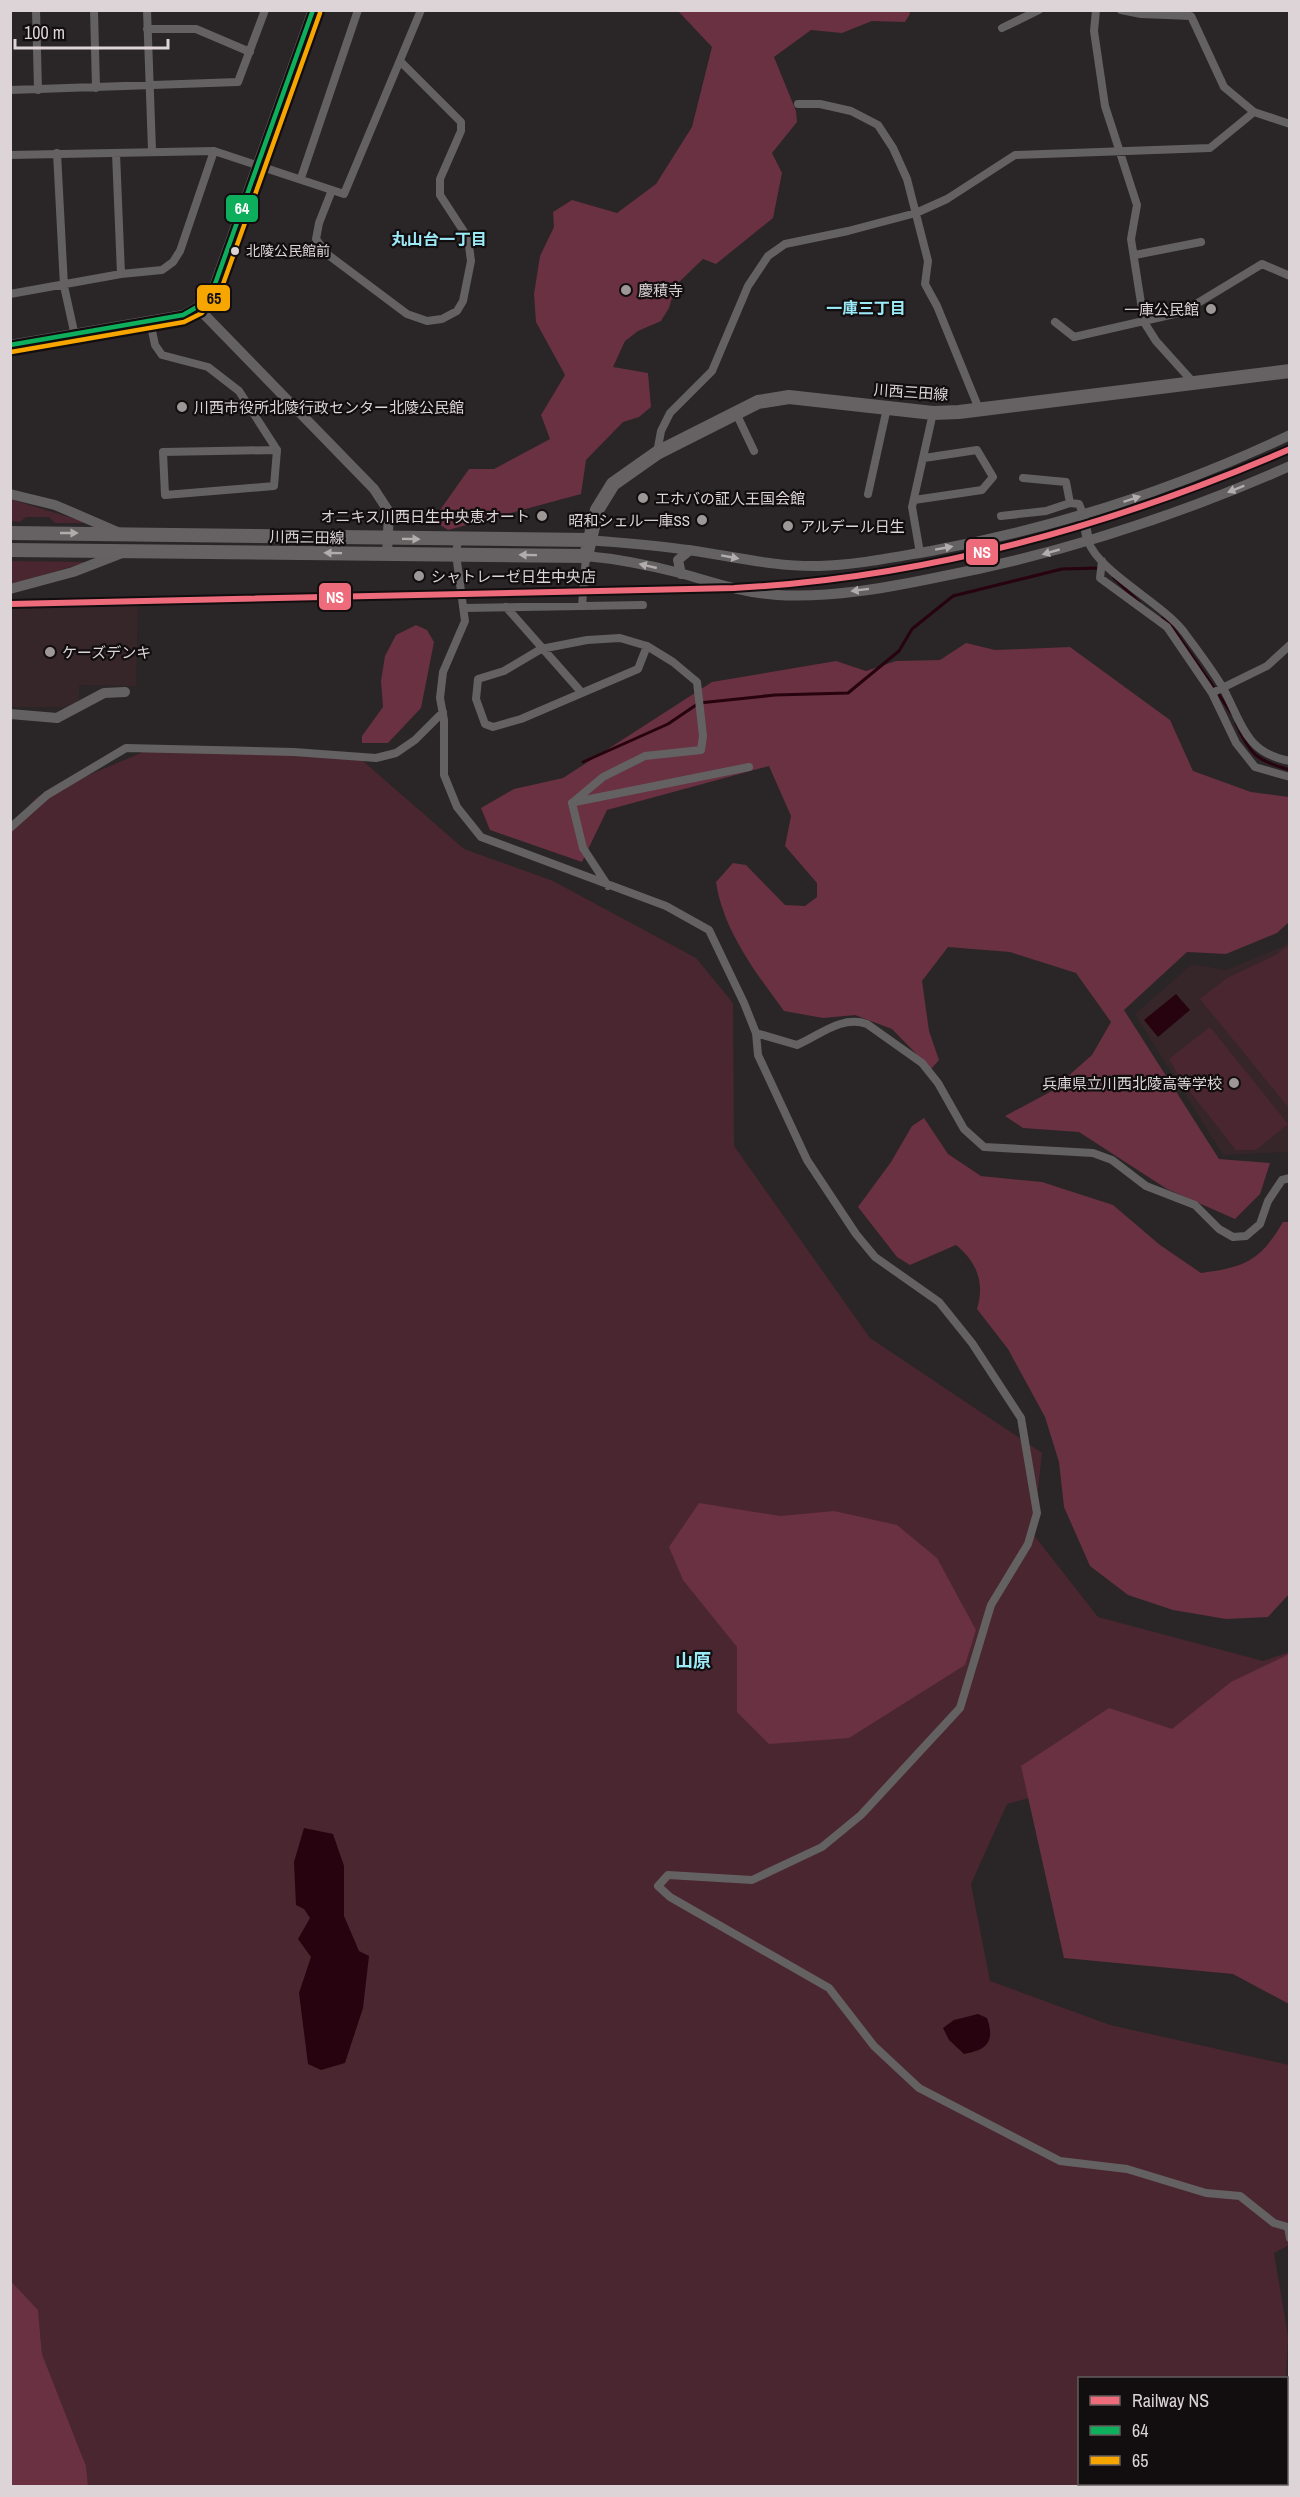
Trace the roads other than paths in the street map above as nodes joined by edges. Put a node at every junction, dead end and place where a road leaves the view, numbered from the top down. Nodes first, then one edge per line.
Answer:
1 (36, 10) edge
2 (94, 10) edge
3 (147, 10) edge
4 (265, 10) edge
5 (313, 10) edge
6 (358, 10) edge
7 (421, 10) edge
8 (1039, 10) edge
9 (1096, 10) edge
10 (1121, 10) edge
11 (1190, 13) edge
12 (147, 28) junction
13 (1002, 28) dead end
14 (249, 52) junction
15 (400, 61) junction
16 (148, 85) junction
17 (96, 88) junction
18 (10, 90) edge
19 (38, 90) junction
20 (798, 104) dead end
21 (1254, 112) junction
22 (1290, 124) edge
23 (152, 150) junction
24 (214, 151) junction
25 (1118, 151) junction
26 (57, 153) junction
27 (116, 153) junction
28 (10, 155) edge
29 (256, 165) junction
30 (301, 178) junction
31 (332, 190) junction
32 (916, 213) junction
33 (1201, 242) dead end
34 (1135, 255) junction
35 (121, 274) junction
36 (1290, 276) edge
37 (64, 286) junction
38 (10, 294) edge
39 (197, 307) junction
40 (150, 321) junction
41 (1055, 322) dead end
42 (1144, 322) junction
43 (75, 336) junction
44 (10, 345) edge
45 (1290, 371) edge
46 (1192, 381) junction
47 (887, 408) junction
48 (979, 409) junction
49 (736, 413) junction
50 (933, 413) junction
51 (1290, 435) edge
52 (277, 450) junction
53 (754, 450) dead end
54 (657, 453) junction
55 (924, 458) junction
56 (1290, 466) edge
57 (1023, 478) dead end
58 (10, 494) edge
59 (868, 494) dead end
60 (914, 500) junction
61 (1070, 503) junction
62 (1083, 514) junction
63 (1001, 516) dead end
64 (10, 533) edge
65 (123, 534) junction
66 (387, 538) junction
67 (458, 540) junction
68 (588, 540) junction
69 (1088, 541) junction
70 (10, 550) edge
71 (690, 550) junction
72 (128, 551) junction
73 (920, 553) junction
74 (387, 554) junction
75 (456, 554) junction
76 (586, 556) junction
77 (1102, 561) junction
78 (681, 574) junction
79 (10, 589) edge
80 (643, 605) dead end
81 (582, 606) junction
82 (506, 607) junction
83 (464, 608) junction
84 (1290, 645) edge
85 (647, 646) junction
86 (542, 649) junction
87 (1222, 687) junction
88 (124, 692) dead end
89 (582, 693) junction
90 (1212, 693) junction
91 (442, 712) junction
92 (10, 714) edge
93 (1290, 761) edge
94 (749, 767) dead end
95 (1290, 777) edge
96 (572, 803) junction
97 (10, 828) edge
98 (608, 886) junction
99 (756, 1033) junction
100 (1290, 1178) edge
101 (1290, 2238) edge

1 - 19 street
2 - 17 street
3 - 12 street
4 - 14 street
5 - 29 street
6 - 30 street
7 - 15 street
8 - 13 street
9 - 25 street
10 - 11 street
11 - 21 street
12 - 14 street
12 - 16 street
14 - 16 street
15 - 31 street
15 - 31 street
16 - 17 street
16 - 23 street
17 - 19 street
18 - 19 street
20 - 32 street
21 - 22 street
21 - 25 street
23 - 24 street
23 - 27 street
24 - 29 street
24 - 35 street
25 - 32 street
25 - 34 street
26 - 27 street
26 - 28 street
26 - 37 street
27 - 35 street
29 - 30 street
29 - 39 street
30 - 31 street
32 - 48 street
32 - 54 street
33 - 34 street
34 - 42 street
35 - 37 street
36 - 42 street
37 - 38 street
37 - 43 street
39 - 40 street
39 - 66 street
40 - 43 street
40 - 52 street
41 - 42 street
42 - 46 street
43 - 44 street
45 - 46 main road, 川西三田線
46 - 48 main road, 川西三田線
47 - 49 main road, 川西三田線
47 - 50 main road, 川西三田線
47 - 59 street
48 - 50 main road, 川西三田線
49 - 53 street
49 - 54 main road, 川西三田線
50 - 55 street
62 -> 51 street
52 - 52 street
54 - 68 main road, 川西三田線
55 - 60 street
55 - 60 street
56 -> 69 street
57 - 61 street
58 - 65 street
60 - 73 street
61 - 62 street
61 - 63 street
62 - 69 street
73 -> 62 street
64 -> 65 main road, 川西三田線
65 - 66 main road, 川西三田線
66 -> 67 main road, 川西三田線
66 - 74 street
67 - 68 main road, 川西三田線
67 - 75 street
68 - 71 street
68 - 76 main road, 川西三田線
69 - 77 street
69 -> 78 street
70 - 72 main road, 川西三田線
71 -> 73 street
71 - 78 street
74 -> 72 main road, 川西三田線
72 - 79 street
74 - 75 main road, 川西三田線
76 -> 75 main road, 川西三田線
75 - 83 street
78 -> 76 street
76 - 81 street
77 - 87 street
77 - 90 street
80 - 81 street
81 - 82 street
82 - 83 street
82 - 86 street
83 - 91 street
84 - 87 street
85 - 86 street
85 - 89 street
85 - 96 street
86 - 89 street
86 - 89 street
87 - 90 street
87 - 93 street
88 - 92 street
90 - 95 street
91 - 97 street
91 - 98 street
94 - 96 street
96 - 98 street
98 - 99 street
99 - 100 street
99 - 101 street

